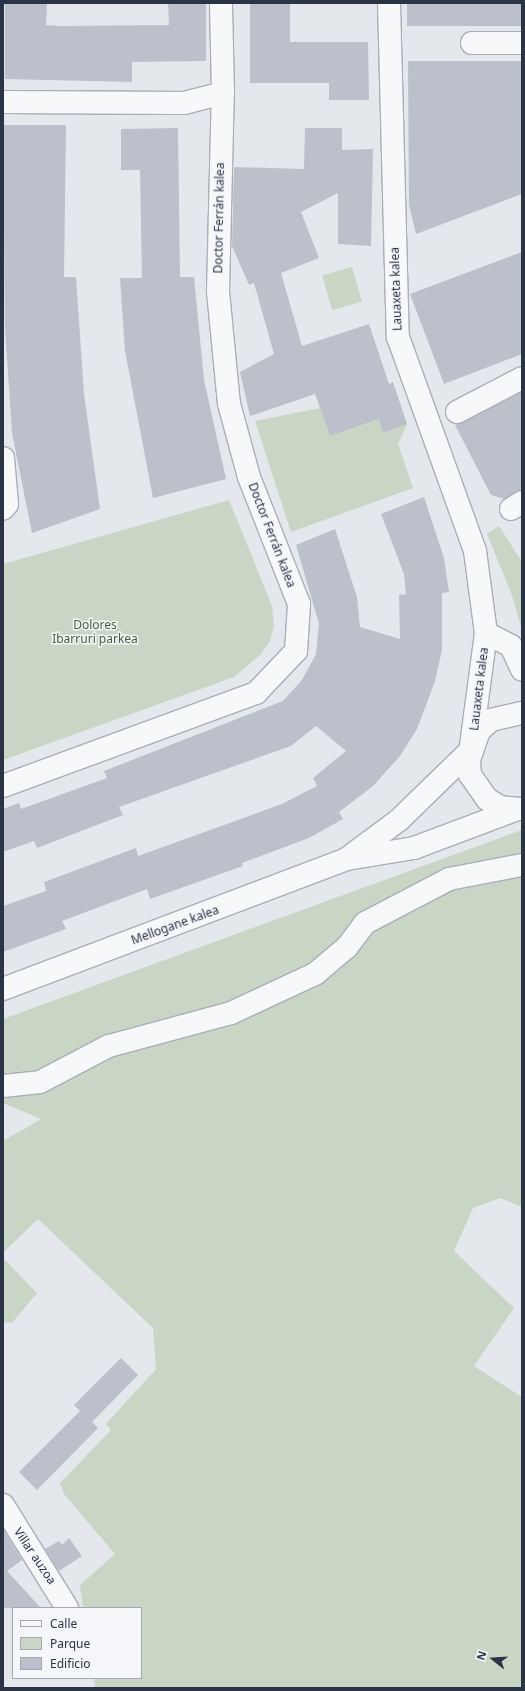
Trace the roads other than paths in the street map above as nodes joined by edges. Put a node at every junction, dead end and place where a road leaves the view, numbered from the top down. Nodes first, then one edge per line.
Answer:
1 (221, 3) edge
2 (389, 3) edge
3 (472, 43) dead end
4 (522, 43) edge
5 (223, 94) junction
6 (3, 102) edge
7 (522, 378) edge
8 (457, 412) dead end
9 (3, 458) edge
10 (3, 509) edge
11 (486, 633) junction
12 (522, 670) edge
13 (522, 713) edge
14 (470, 748) junction
15 (3, 786) edge
16 (518, 810) edge
17 (347, 859) junction
18 (522, 865) edge
19 (3, 989) edge
20 (3, 1086) edge
21 (3, 1505) edge
22 (66, 1607) edge

1 - 5 street, Doctor Ferrán kalea
2 - 11 street, Lauaxeta kalea
3 - 4 street
5 - 6 street
5 - 15 street, Doctor Ferrán kalea
7 - 8 street
9 - 10 street
11 - 12 street, Lauaxeta kalea
11 - 14 street, Lauaxeta kalea
13 - 14 street, Mellogane kalea
14 - 16 street, Lauaxeta kalea
14 - 17 street, Mellogane kalea
16 - 17 street, Mellogane kalea
17 - 19 street, Mellogane kalea
18 - 20 street
21 - 22 street, Villar auzoa

